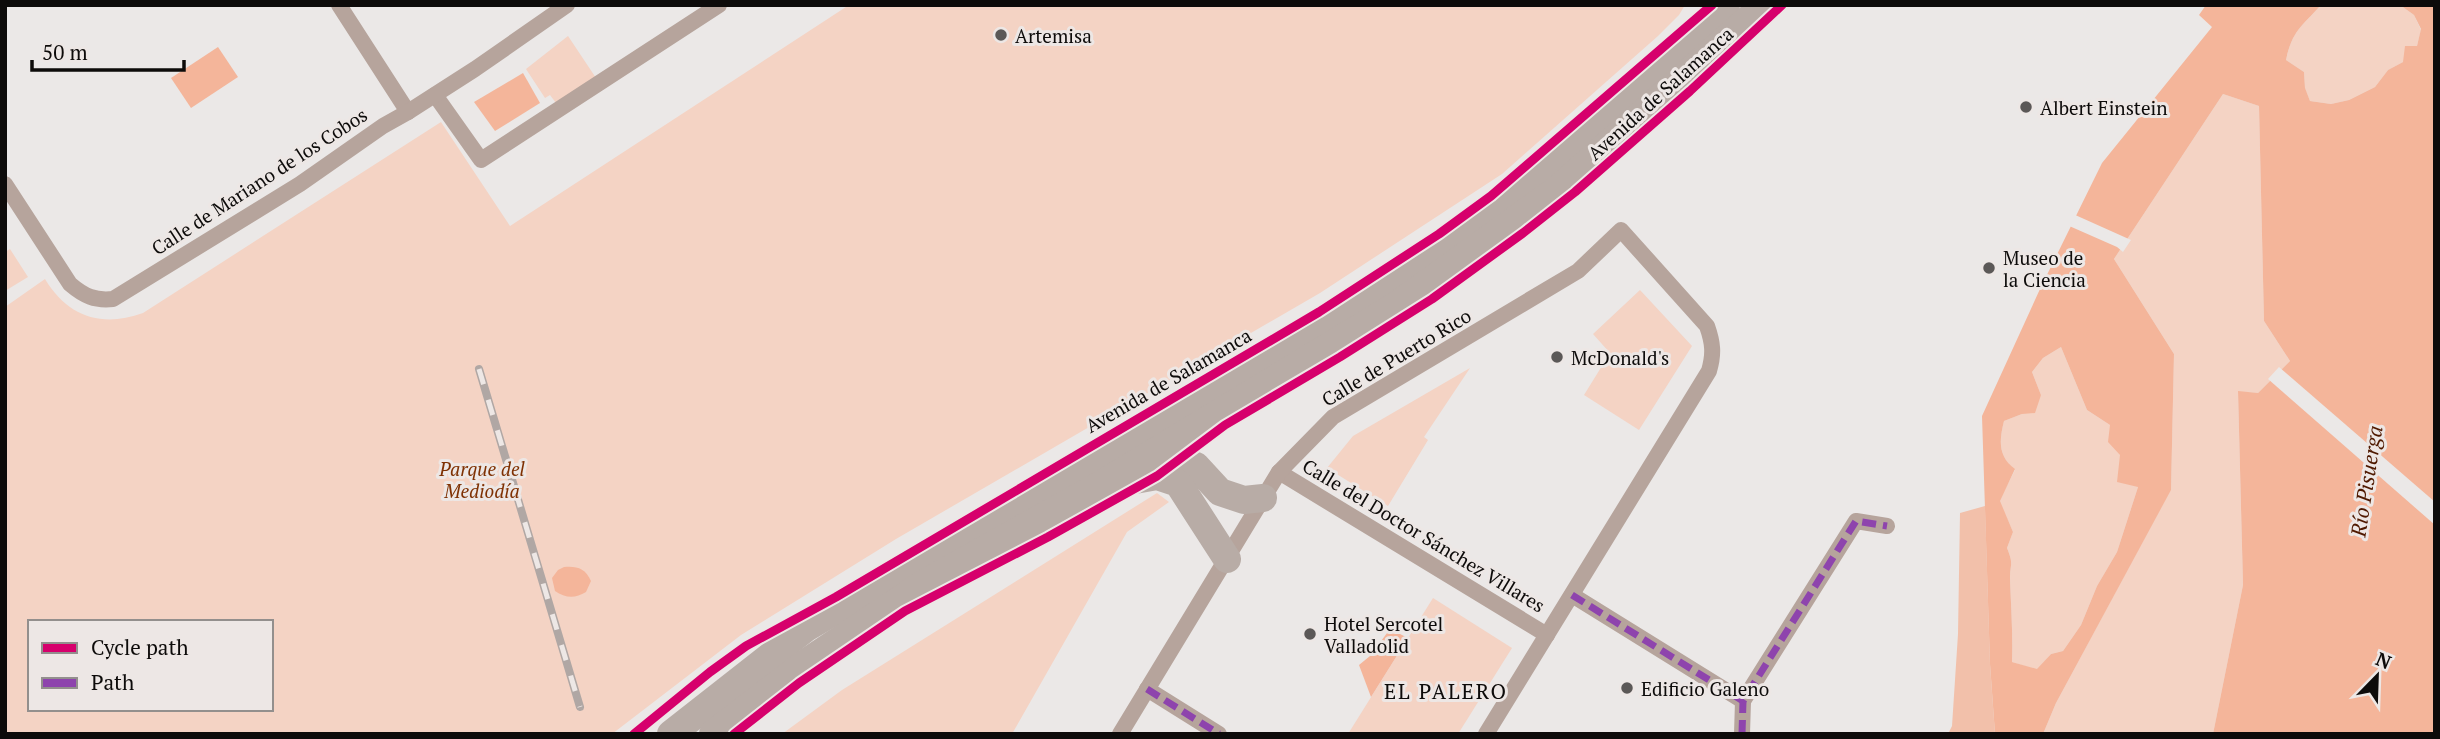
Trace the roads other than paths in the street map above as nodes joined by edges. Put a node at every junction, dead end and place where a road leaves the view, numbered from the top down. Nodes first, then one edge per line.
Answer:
1 (339, 5) edge
2 (567, 5) edge
3 (719, 5) edge
4 (1703, 5) edge
5 (1726, 5) edge
6 (1764, 5) edge
7 (1694, 34) junction
8 (435, 94) junction
9 (408, 113) junction
10 (5, 184) edge
11 (1621, 230) joint
12 (1202, 425) junction
13 (1120, 442) junction
14 (1157, 450) junction
15 (1196, 466) junction
16 (1279, 472) junction
17 (1100, 485) junction
18 (1263, 498) junction
19 (1887, 526) dead end
20 (1227, 559) junction
21 (1572, 595) junction
22 (1547, 635) junction
23 (1147, 689) junction
24 (1743, 701) junction
25 (1741, 733) edge
26 (671, 734) edge
27 (713, 734) edge
28 (1120, 734) edge
29 (1219, 734) edge
30 (1486, 734) edge

1 - 9 street
2 - 8 street, Calle de Mariano de los Cobos
3 - 8 street
4 - 7 street, Avenida de Salamanca
5 - 7 highway, Avenida de Salamanca
6 - 12 highway, Avenida de Salamanca
7 - 13 highway, Avenida de Salamanca
8 - 9 street, Calle de Mariano de los Cobos
9 - 10 street, Calle de Mariano de los Cobos
11 - 16 street, Calle de Puerto Rico
11 - 21 street, Calle del Doctor Sánchez Villares
12 - 14 highway, Avenida de Salamanca
12 - 15 highway
13 - 14 highway
13 - 26 highway, Avenida de Salamanca
14 - 15 highway
14 - 17 highway, Avenida de Salamanca
15 - 18 highway
16 - 18 street, Calle de Puerto Rico
16 - 22 street, Calle del Doctor Sánchez Villares
17 - 20 highway
17 - 27 highway, Avenida de Salamanca
18 - 20 street, Calle de Puerto Rico
19 - 24 street
20 - 23 street, Calle de Puerto Rico
21 - 22 street, Calle del Doctor Sánchez Villares
21 - 24 street, Calle del Doctor Sánchez Villares
22 - 30 street, Calle del Doctor Sánchez Villares
23 - 28 street, Calle de Puerto Rico
23 - 29 street
24 - 25 street

